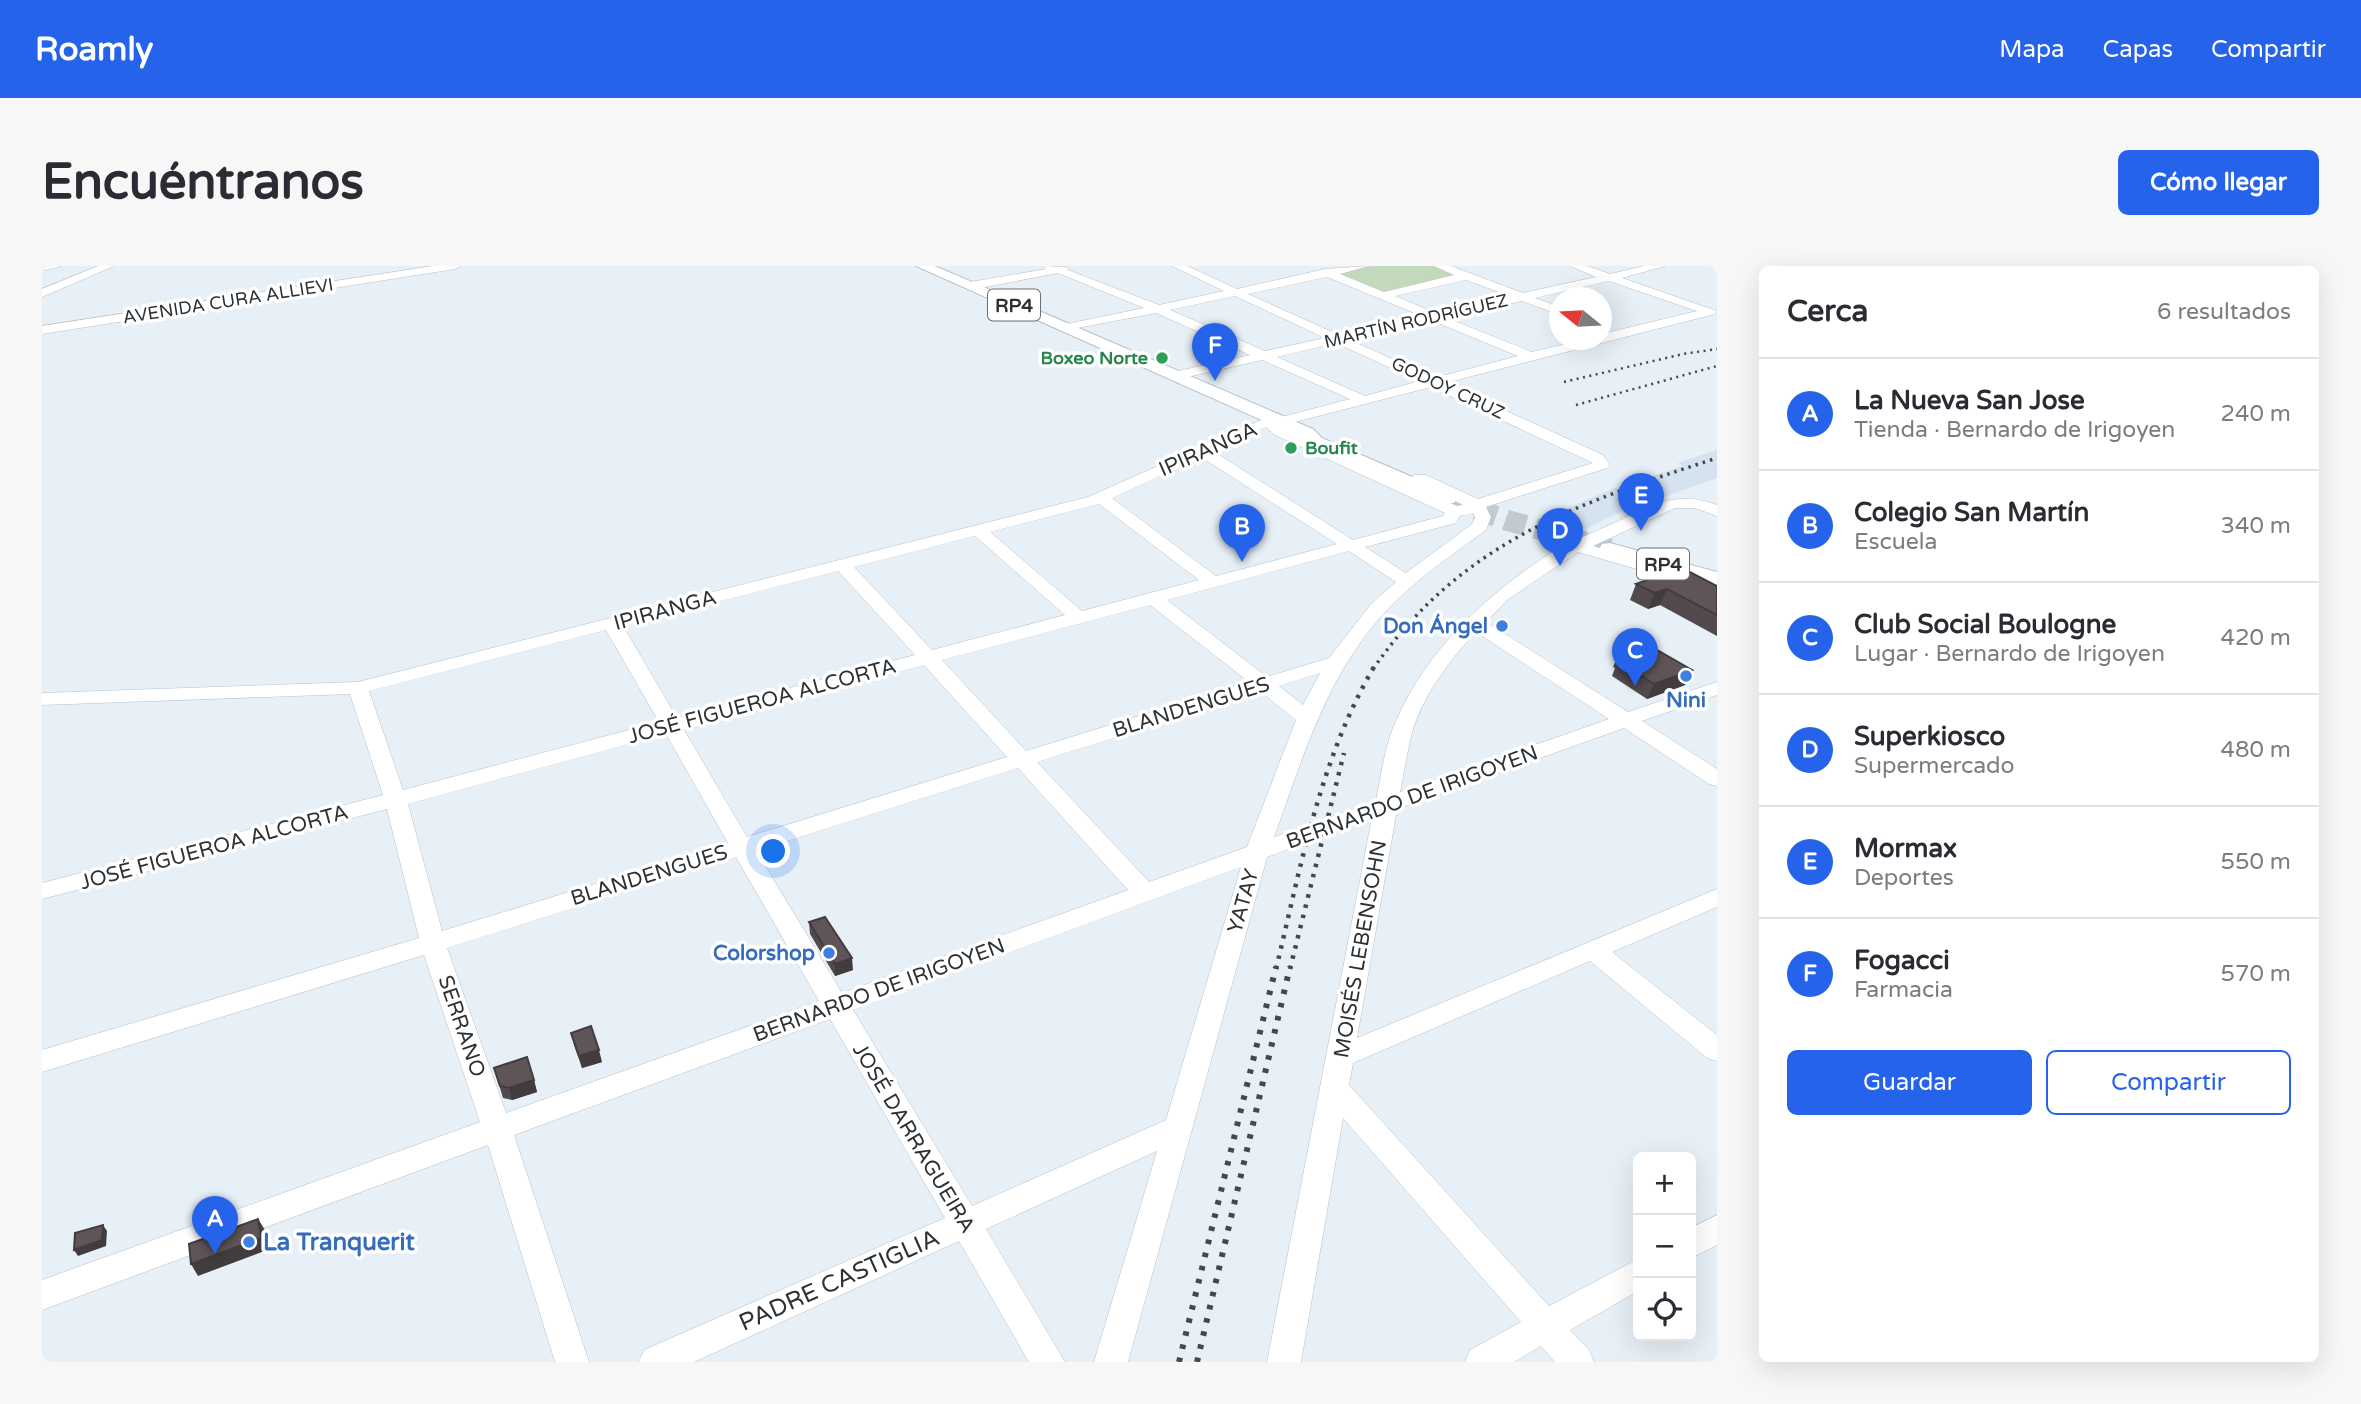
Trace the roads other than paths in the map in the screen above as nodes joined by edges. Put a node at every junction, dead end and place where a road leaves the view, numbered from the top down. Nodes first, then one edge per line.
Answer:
1 (56, 266) edge
2 (108, 266) edge
3 (455, 266) edge
4 (923, 266) edge
5 (1078, 266) edge
6 (1178, 266) edge
7 (1310, 266) edge
8 (1363, 266) edge
9 (1440, 266) edge
10 (1576, 266) edge
11 (1659, 266) edge
12 (42, 268) edge
13 (1053, 268) edge
14 (1328, 273) junction
15 (1466, 276) junction
16 (1609, 277) junction
17 (970, 286) junction
18 (42, 293) edge
19 (1236, 293) junction
20 (1382, 296) junction
21 (1522, 297) junction
22 (1549, 307) edge
23 (1158, 309) junction
24 (1713, 310) edge
25 (1431, 317) junction
26 (1066, 328) junction
27 (42, 330) edge
28 (1612, 330) edge
29 (1620, 333) junction
30 (1612, 335) edge
31 (1338, 338) junction
32 (1554, 350) edge
33 (1265, 355) junction
34 (1530, 356) junction
35 (1174, 376) junction
36 (1434, 381) junction
37 (1363, 400) junction
38 (1277, 420) junction
39 (1202, 451) junction
40 (1602, 461) joint
41 (1101, 497) junction
42 (1450, 505) junction
43 (1477, 505) junction
44 (1717, 511) edge
45 (977, 529) junction
46 (1351, 544) junction
47 (1604, 544) junction
48 (1579, 547) junction
49 (842, 564) junction
50 (1717, 571) edge
51 (1685, 579) junction
52 (1717, 579) edge
53 (1212, 581) junction
54 (1406, 581) junction
55 (1717, 587) edge
56 (1717, 596) edge
57 (1152, 597) junction
58 (1077, 616) junction
59 (1475, 623) junction
60 (612, 624) junction
61 (925, 657) junction
62 (1336, 662) junction
63 (1263, 685) junction
64 (358, 688) junction
65 (1717, 688) edge
66 (42, 698) edge
67 (1307, 718) junction
68 (1626, 720) junction
69 (673, 726) junction
70 (1020, 760) junction
71 (1717, 779) edge
72 (395, 798) junction
73 (1386, 804) junction
74 (740, 846) junction
75 (1257, 852) junction
76 (42, 891) edge
77 (1145, 894) junction
78 (1717, 897) edge
79 (433, 943) junction
80 (1594, 951) junction
81 (836, 1006) junction
82 (1717, 1050) edge
83 (1340, 1056) junction
84 (42, 1061) edge
85 (1335, 1090) junction
86 (497, 1128) junction
87 (1176, 1129) junction
88 (965, 1224) junction
89 (1717, 1229) edge
90 (1696, 1241) edge
91 (1633, 1277) edge
92 (42, 1295) edge
93 (1545, 1327) junction
94 (572, 1362) edge
95 (656, 1362) edge
96 (1048, 1362) edge
97 (1111, 1362) edge
98 (1284, 1362) edge
99 (1482, 1362) edge
100 (1577, 1362) edge

1 - 12 street
2 - 18 street
3 - 27 street, AVENIDA CURA ALLIEVI
4 - 17 main road, RP4
5 - 13 street
6 - 19 street, GODOY CRUZ
7 - 14 street
8 - 14 street
9 - 15 street
10 - 16 street
11 - 16 street, MARTÍN RODRÍGUEZ
13 - 17 street
13 - 23 street
14 - 19 street
14 - 20 street
15 - 20 street
15 - 21 street
16 - 21 street, MARTÍN RODRÍGUEZ
16 - 24 street
17 - 26 main road, RP4
19 - 23 street
19 - 31 street, GODOY CRUZ
20 - 25 street
21 - 22 street
21 - 25 street, MARTÍN RODRÍGUEZ
23 - 26 street
23 - 33 street
24 - 29 street
25 - 31 street, MARTÍN RODRÍGUEZ
25 - 34 street
26 - 35 main road, RP4
28 - 29 street
29 - 30 street
31 - 33 street, MARTÍN RODRÍGUEZ
31 - 36 street, GODOY CRUZ
32 - 34 street, IPIRANGA
33 - 35 street, MARTÍN RODRÍGUEZ
33 - 37 street
34 - 36 street, IPIRANGA
35 - 38 main road, RP4
36 - 37 street, IPIRANGA
36 - 40 street, GODOY CRUZ
37 - 38 street, IPIRANGA
38 - 39 street, IPIRANGA
38 - 42 main road, RP4
38 - 42 street
38 - 43 street
39 - 41 street, IPIRANGA
39 - 46 street
40 - 43 street
41 - 45 street, IPIRANGA
41 - 53 street
42 - 43 street, JOSÉ FIGUEROA ALCORTA
42 - 46 street, JOSÉ FIGUEROA ALCORTA
43 - 54 street, YATAY
44 - 47 street, MOISÉS LEBENSOHN
45 - 49 street, IPIRANGA
45 - 58 street
46 - 53 street, JOSÉ FIGUEROA ALCORTA
46 - 54 street
47 - 48 street, MOISÉS LEBENSOHN
47 - 50 street
47 - 52 main road, RP4
48 - 51 street
48 - 59 street, MOISÉS LEBENSOHN
49 - 60 street, IPIRANGA
49 - 61 street
51 - 55 street
51 - 56 street
53 - 57 street, JOSÉ FIGUEROA ALCORTA
54 - 62 street, YATAY
57 - 58 street, JOSÉ FIGUEROA ALCORTA
57 - 63 street
58 - 61 street, JOSÉ FIGUEROA ALCORTA
59 - 68 street
59 - 73 street, MOISÉS LEBENSOHN
60 - 64 street, IPIRANGA
60 - 69 street, JOSÉ DARRAGUEIRA
61 - 69 street, JOSÉ FIGUEROA ALCORTA
61 - 70 street
62 - 63 street, BLANDENGUES
62 - 67 street, YATAY
63 - 67 street
63 - 70 street, BLANDENGUES
64 - 66 street, IPIRANGA
64 - 72 street, SERRANO
65 - 68 street, BERNARDO DE IRIGOYEN
67 - 75 street, YATAY
68 - 71 street
68 - 73 street, BERNARDO DE IRIGOYEN
69 - 72 street, JOSÉ FIGUEROA ALCORTA
69 - 74 street, JOSÉ DARRAGUEIRA
70 - 74 street, BLANDENGUES
70 - 77 street
72 - 76 street, JOSÉ FIGUEROA ALCORTA
72 - 79 street, SERRANO
73 - 75 street, BERNARDO DE IRIGOYEN
73 - 83 street, MOISÉS LEBENSOHN
74 - 79 street, BLANDENGUES
74 - 81 street, JOSÉ DARRAGUEIRA
75 - 77 street, BERNARDO DE IRIGOYEN
75 - 87 street, YATAY
77 - 81 street, BERNARDO DE IRIGOYEN
78 - 80 street
79 - 84 street, BLANDENGUES
79 - 86 street, SERRANO
80 - 82 street
80 - 83 street
81 - 86 street, BERNARDO DE IRIGOYEN
81 - 88 street, JOSÉ DARRAGUEIRA
83 - 85 street, MOISÉS LEBENSOHN
85 - 93 street
85 - 98 street, MOISÉS LEBENSOHN
86 - 92 street, BERNARDO DE IRIGOYEN
86 - 94 street, SERRANO
87 - 88 street, PADRE CASTIGLIA
87 - 97 street, YATAY
88 - 95 street, PADRE CASTIGLIA
88 - 96 street, JOSÉ DARRAGUEIRA
89 - 90 street
91 - 93 street
93 - 99 street
93 - 100 street

